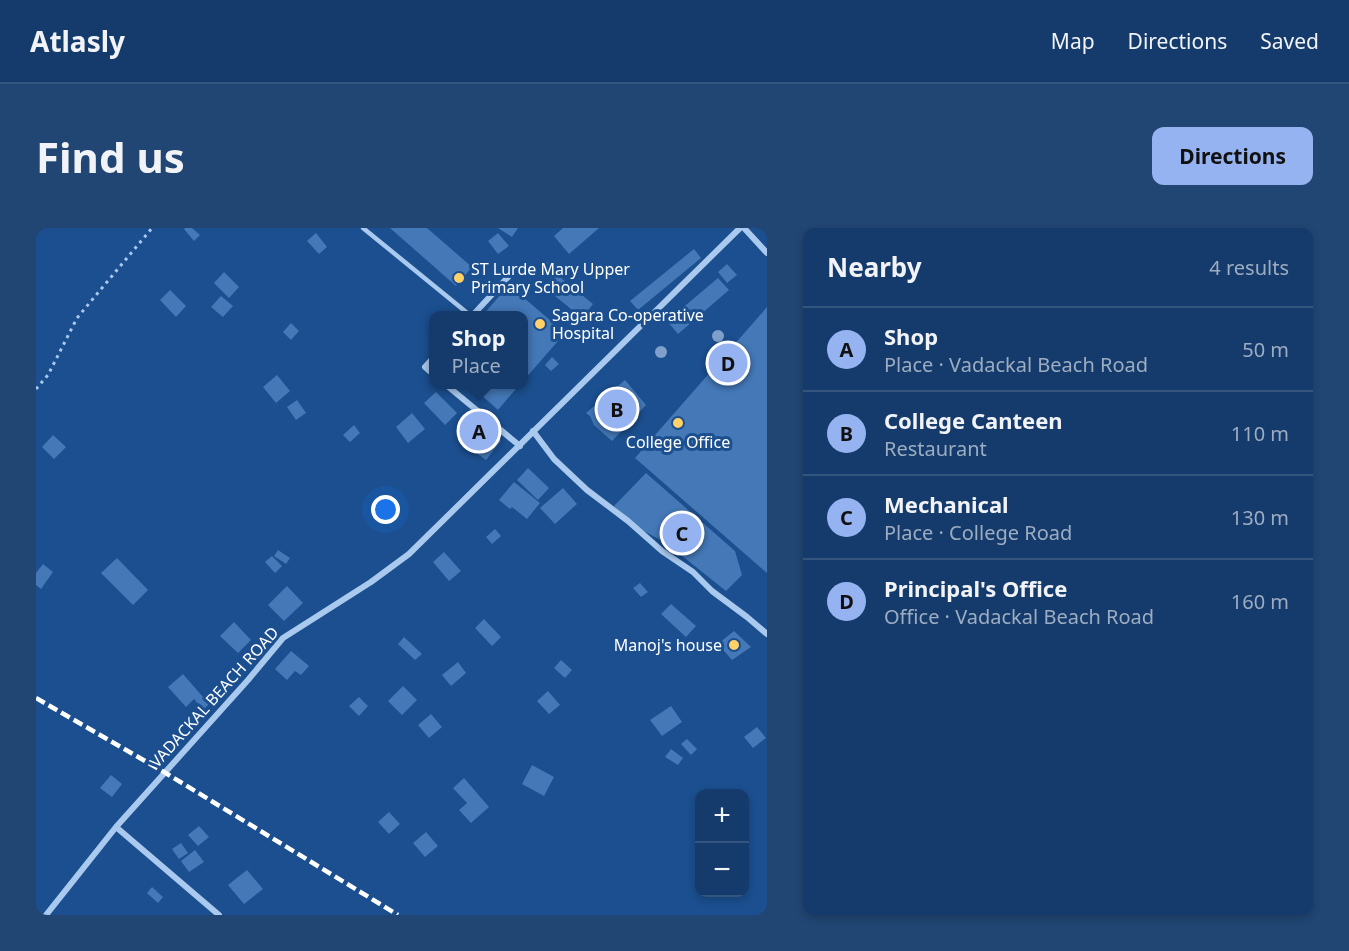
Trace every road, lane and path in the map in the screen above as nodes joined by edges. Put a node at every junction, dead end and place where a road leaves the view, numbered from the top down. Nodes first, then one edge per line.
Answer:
1 (152, 228) edge
2 (363, 228) edge
3 (742, 228) edge
4 (767, 253) edge
5 (509, 276) dead end
6 (467, 311) edge
7 (476, 311) edge
8 (36, 389) edge
9 (451, 389) edge
10 (533, 431) junction
11 (520, 446) junction
12 (767, 634) edge
13 (116, 827) junction
14 (46, 915) edge
15 (219, 915) edge

1 - 8 path
2 - 6 lane
3 - 4 street
3 - 10 street, VADACKAL BEACH ROAD
5 - 7 street
9 - 11 street
10 - 11 street, VADACKAL BEACH ROAD
10 - 12 street
11 - 13 street, VADACKAL BEACH ROAD
13 - 14 street, VADACKAL BEACH ROAD
13 - 15 street

